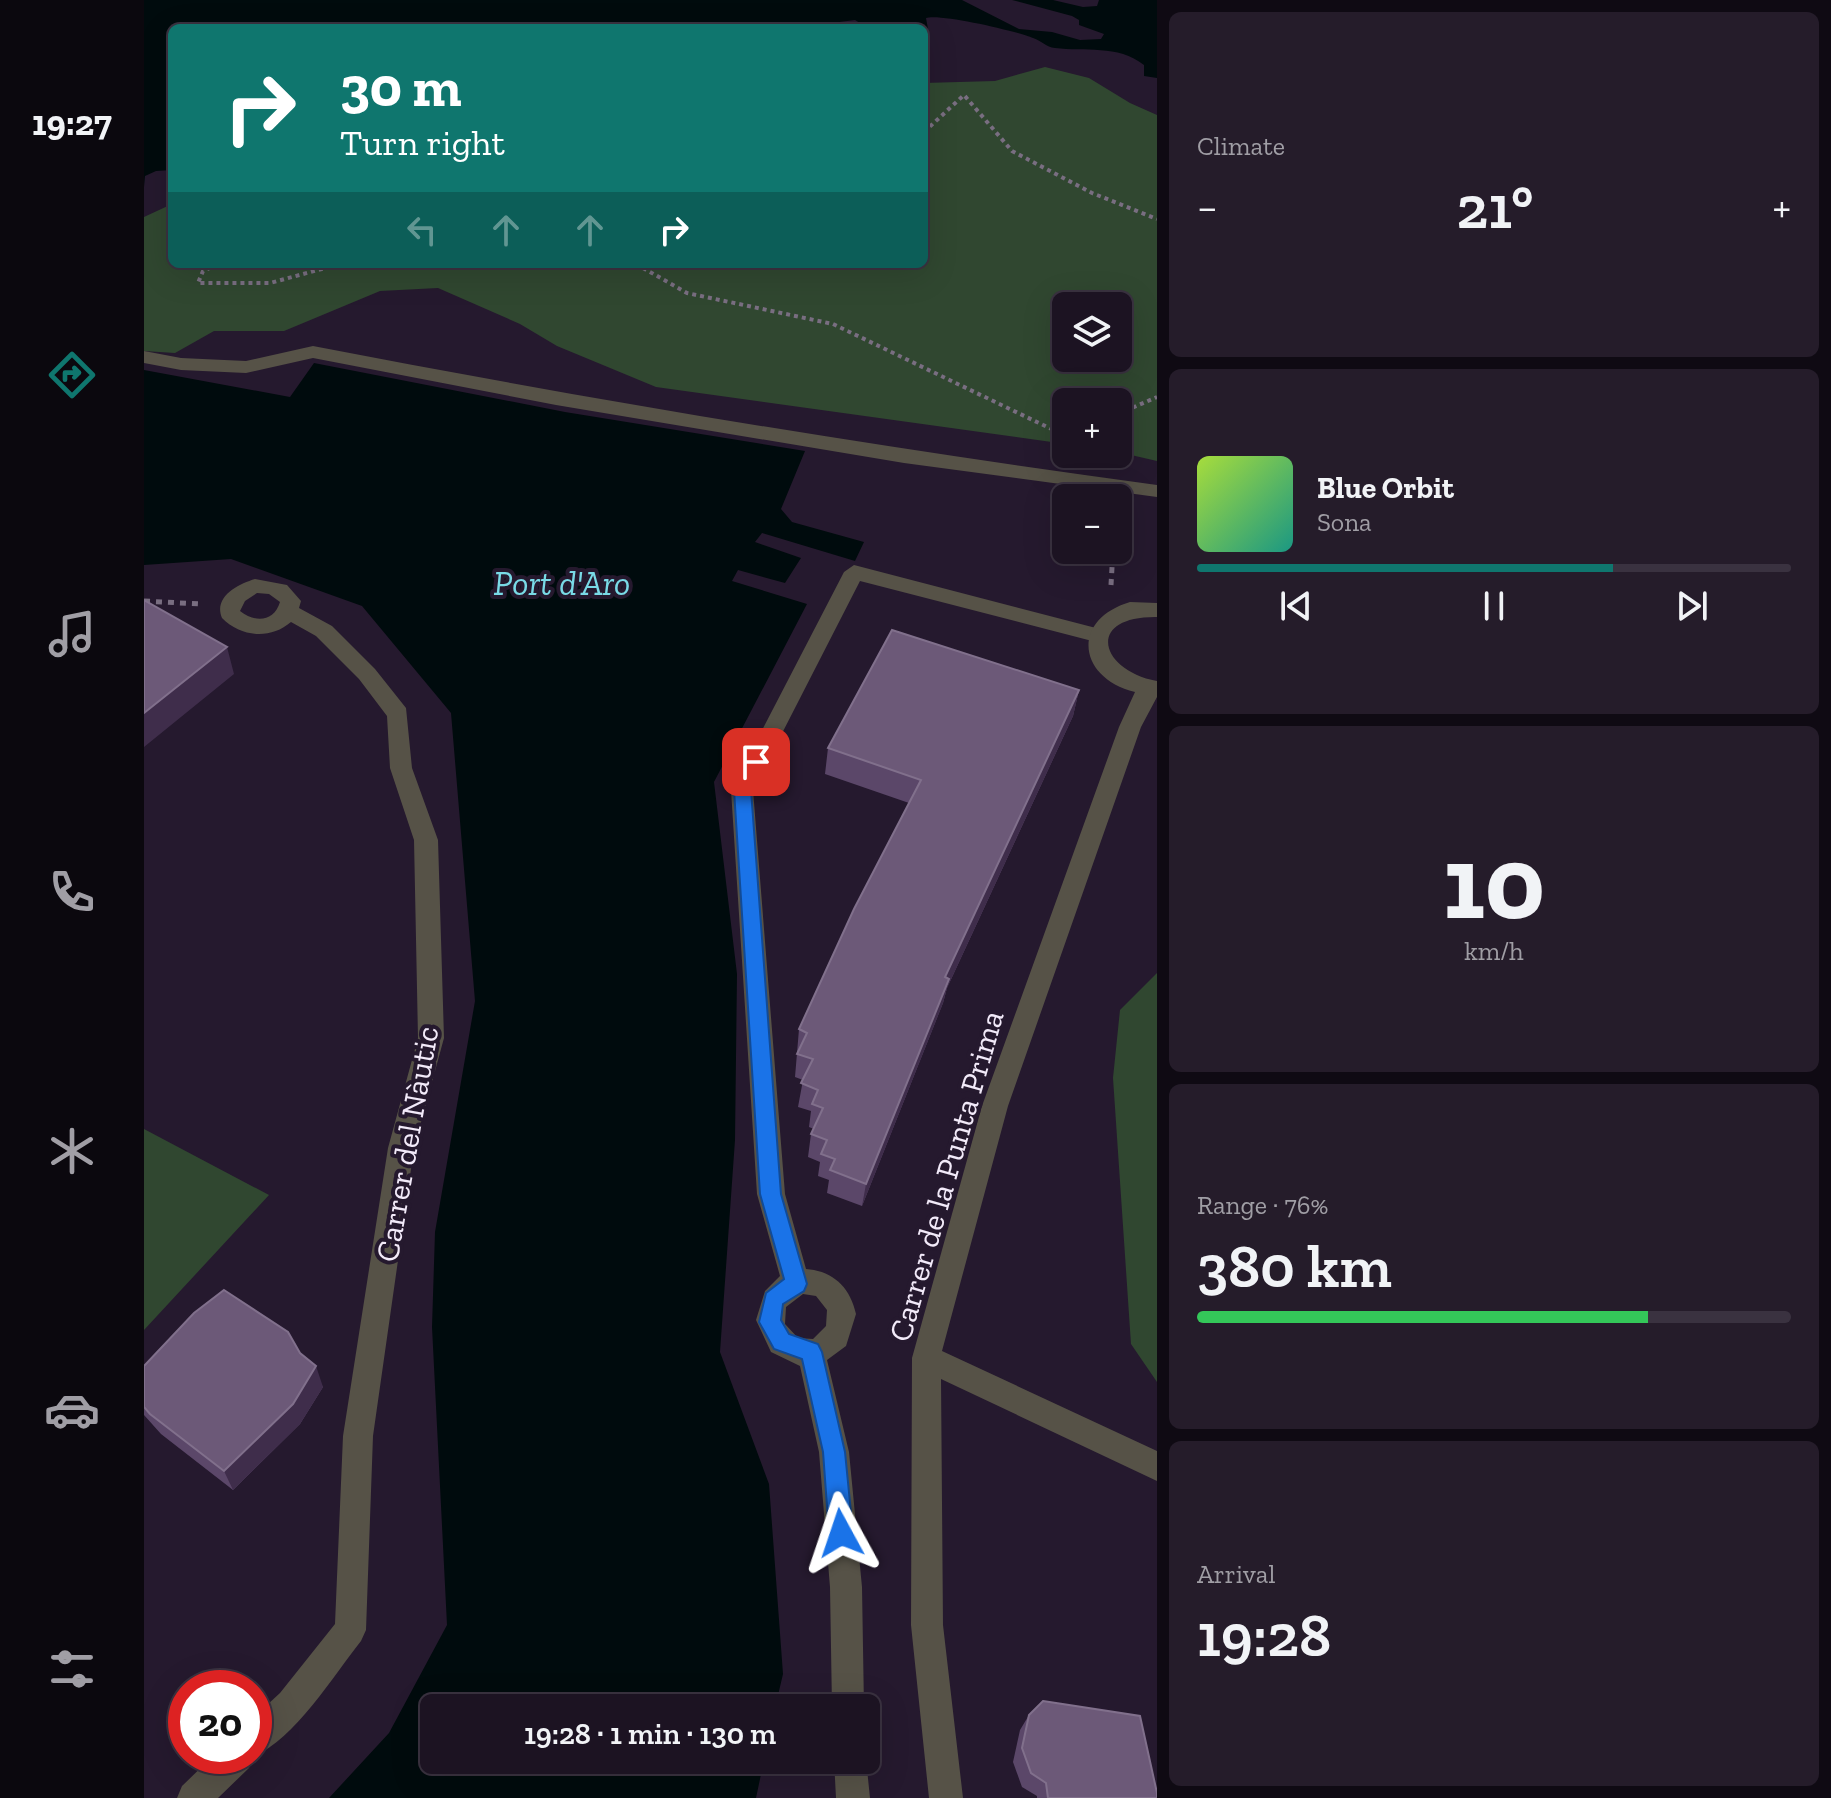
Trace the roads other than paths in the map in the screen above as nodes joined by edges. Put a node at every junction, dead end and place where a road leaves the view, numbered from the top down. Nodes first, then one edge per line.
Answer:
1 (144, 357) edge
2 (1157, 491) edge
3 (1157, 610) edge
4 (289, 611) junction
5 (1096, 635) junction
6 (1153, 689) edge
7 (796, 1284) junction
8 (811, 1352) junction
9 (926, 1358) junction
10 (1157, 1466) edge
11 (848, 1694) edge
12 (272, 1722) edge
13 (219, 1774) edge
14 (851, 1774) edge
15 (194, 1798) edge
16 (853, 1798) edge
17 (946, 1798) edge

1 - 2 street
3 - 5 street
4 - 4 street, Carrer del Nàutic
4 - 12 street, Carrer del Nàutic
5 - 6 street
5 - 7 street
6 - 9 street, Carrer de la Punta Prima
7 - 8 street
7 - 8 street
8 - 11 street
9 - 10 street
9 - 17 street, Carrer de la Punta Prima
13 - 15 street
14 - 16 street

